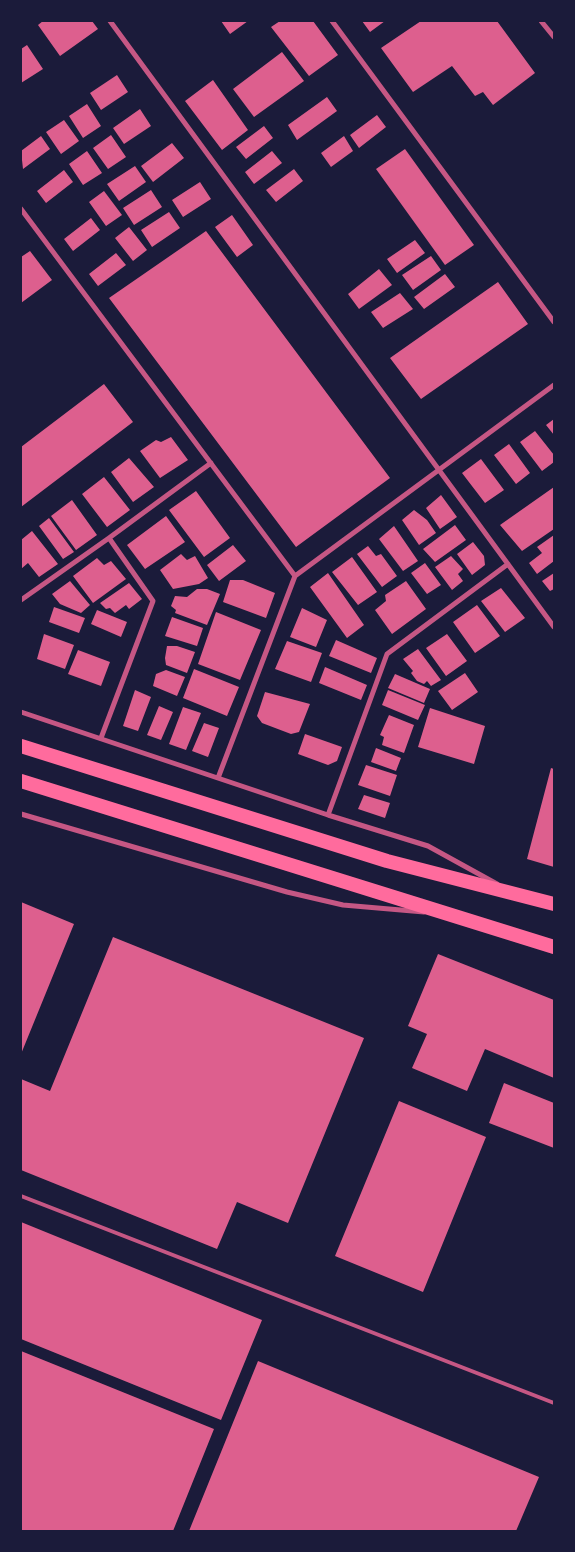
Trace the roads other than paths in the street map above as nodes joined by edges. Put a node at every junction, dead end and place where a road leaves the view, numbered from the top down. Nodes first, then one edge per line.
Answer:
1 (110, 21) edge
2 (332, 21) edge
3 (542, 21) edge
4 (554, 37) edge
5 (21, 209) edge
6 (554, 322) edge
7 (554, 385) edge
8 (211, 463) junction
9 (440, 470) junction
10 (109, 538) junction
11 (508, 564) junction
12 (295, 576) junction
13 (21, 600) edge
14 (554, 627) edge
15 (21, 712) edge
16 (101, 738) junction
17 (21, 746) edge
18 (218, 778) junction
19 (21, 781) edge
20 (21, 814) edge
21 (328, 815) junction
22 (516, 895) junction
23 (554, 904) edge
24 (446, 914) junction
25 (554, 947) edge
26 (21, 1196) edge
27 (554, 1403) edge

1 - 9 street
2 - 6 street
3 - 4 street
5 - 8 street
7 - 9 street
8 - 10 street
8 - 12 street
9 - 11 street
9 - 12 street
10 - 13 street
10 - 16 street
11 - 14 street
11 - 21 street
12 - 18 street
15 - 16 street
16 - 18 street
17 - 22 highway
18 - 21 street
19 - 24 highway
20 - 24 street
21 - 22 street
22 - 23 highway
24 - 25 highway
26 - 27 lane

